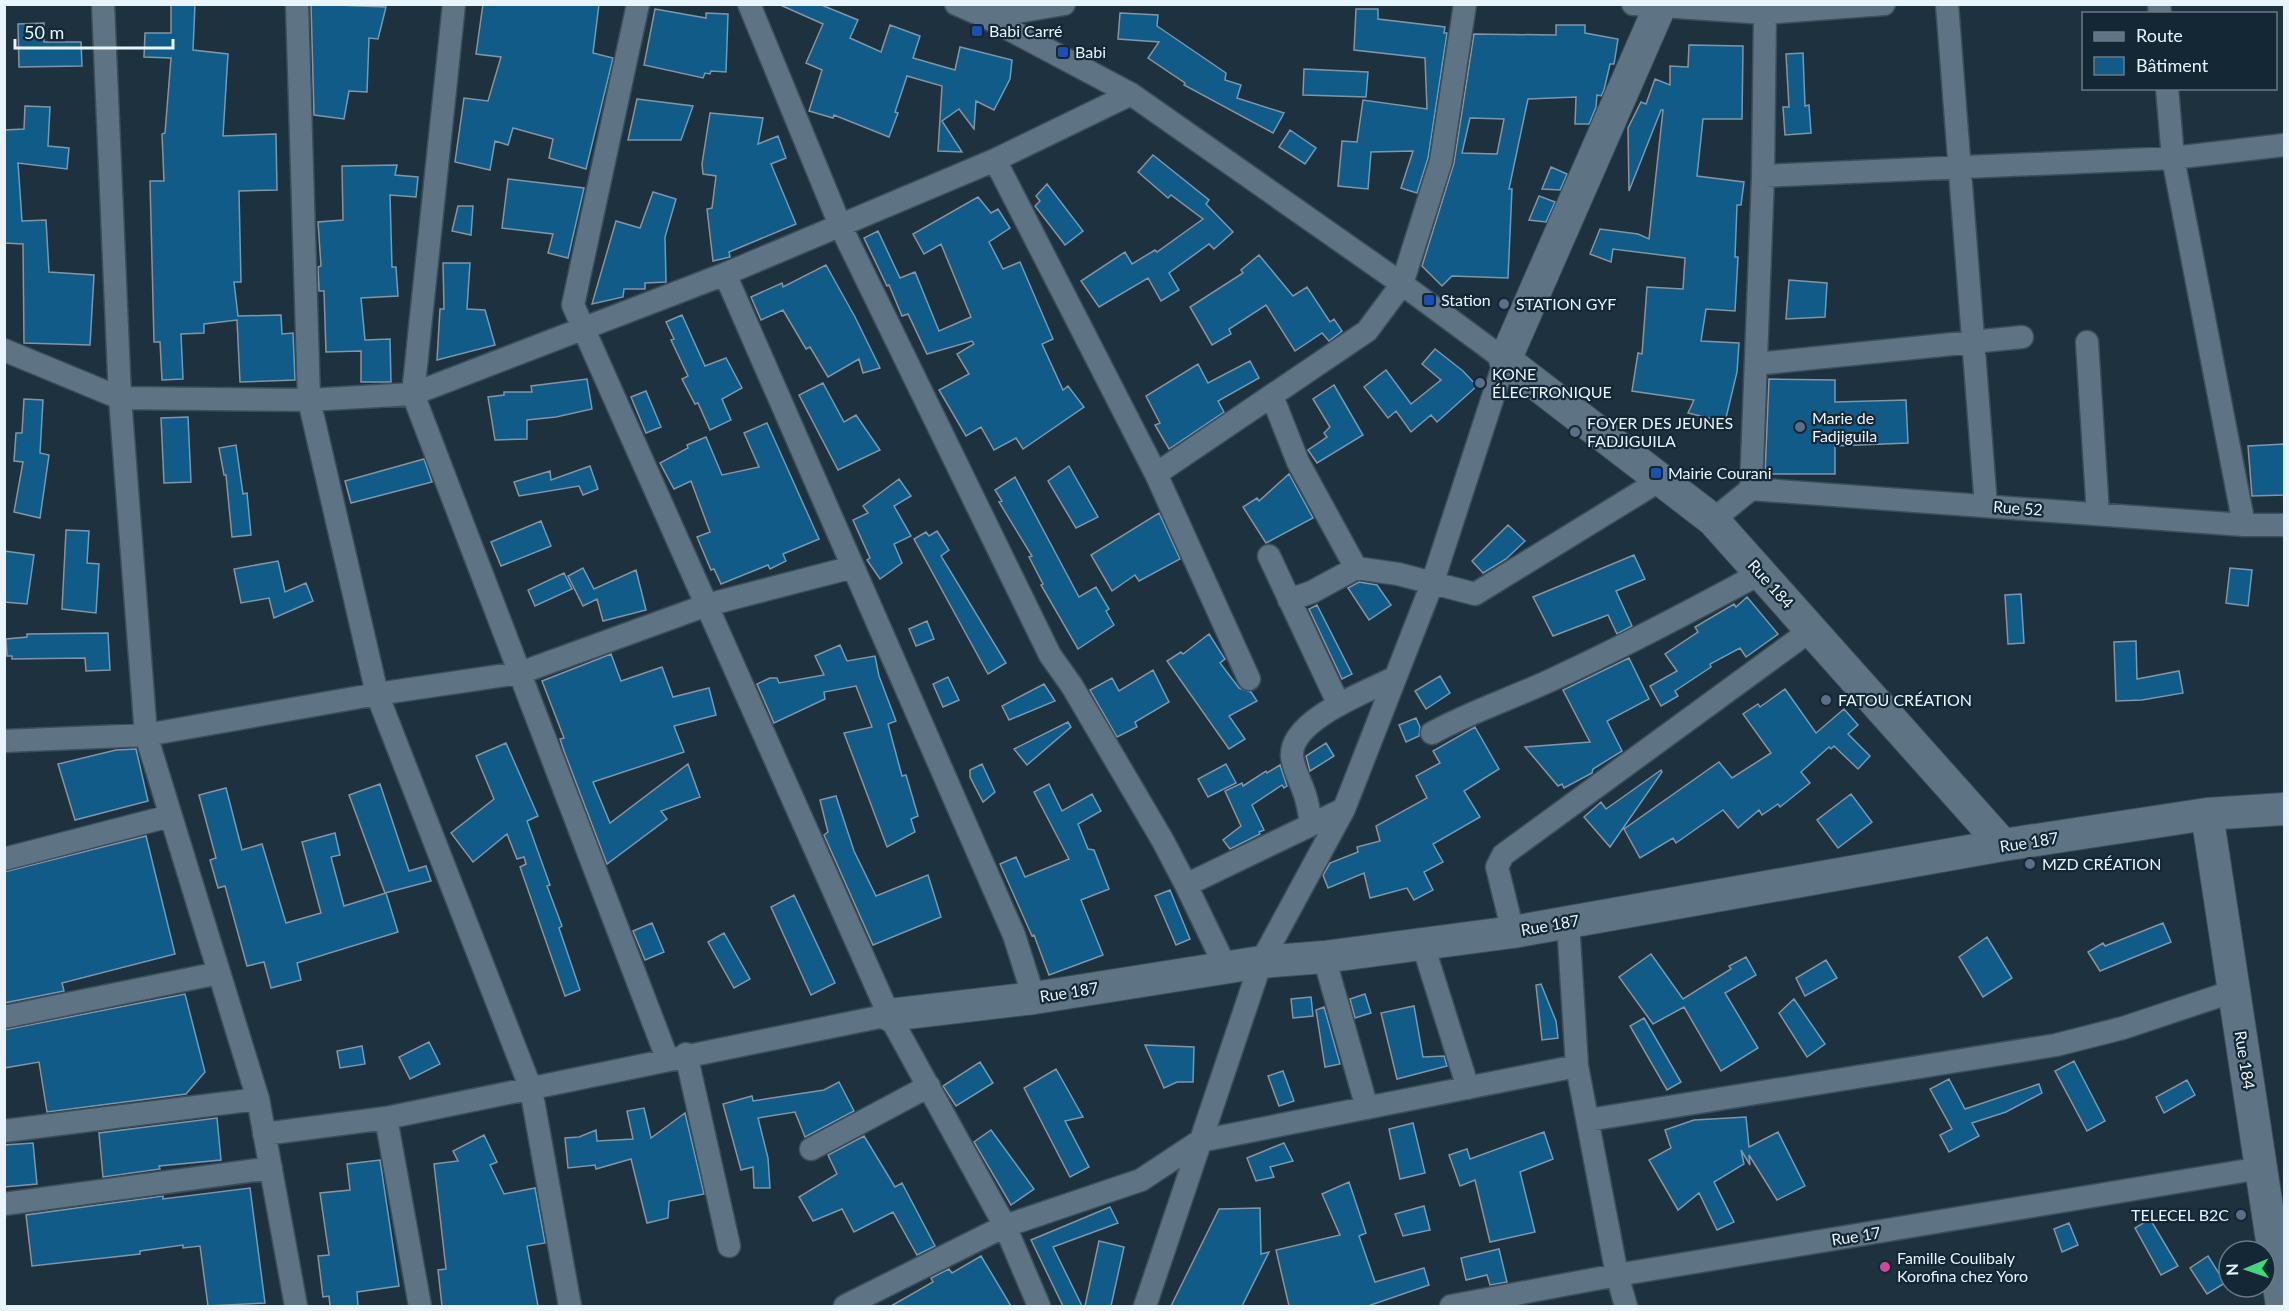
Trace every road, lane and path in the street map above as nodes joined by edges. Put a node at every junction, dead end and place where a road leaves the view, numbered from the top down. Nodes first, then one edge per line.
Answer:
1 (104, 4) edge
2 (297, 4) edge
3 (454, 4) edge
4 (638, 4) edge
5 (749, 4) edge
6 (956, 4) edge
7 (1064, 4) edge
8 (1465, 4) edge
9 (1884, 4) edge
10 (1947, 4) edge
11 (1651, 5) edge
12 (987, 11) edge
13 (1765, 13) junction
14 (2167, 90) edge
15 (1131, 94) junction
16 (2284, 146) edge
17 (2173, 158) junction
18 (995, 160) junction
19 (1960, 169) junction
20 (1763, 177) junction
21 (840, 225) junction
22 (725, 274) junction
23 (1402, 284) junction
24 (583, 326) junction
25 (2022, 337) dead end
26 (1973, 340) junction
27 (2087, 342) dead end
28 (4, 350) edge
29 (1504, 360) junction
30 (1756, 364) junction
31 (413, 394) junction
32 (1272, 396) junction
33 (120, 398) junction
34 (309, 400) junction
35 (1156, 474) junction
36 (1662, 479) junction
37 (1751, 489) junction
38 (1986, 506) junction
39 (2098, 514) junction
40 (1713, 520) junction
41 (2244, 525) junction
42 (2284, 525) edge
43 (1269, 556) dead end
44 (853, 567) junction
45 (1356, 568) junction
46 (1761, 573) junction
47 (1432, 584) junction
48 (1289, 600) junction
49 (707, 606) junction
50 (1811, 630) junction
51 (520, 673) junction
52 (1394, 678) junction
53 (1249, 679) dead end
54 (377, 694) junction
55 (1339, 705) junction
56 (1431, 733) dead end
57 (146, 735) junction
58 (4, 741) edge
59 (2284, 795) edge
60 (1344, 809) junction
61 (2284, 809) edge
62 (2207, 814) junction
63 (170, 816) junction
64 (1311, 823) junction
65 (2003, 845) junction
66 (4, 860) edge
67 (1186, 885) junction
68 (1568, 922) junction
69 (1513, 932) junction
70 (1423, 945) junction
71 (1324, 957) junction
72 (1261, 962) junction
73 (1226, 968) junction
74 (219, 973) junction
75 (2234, 991) junction
76 (1034, 998) junction
77 (890, 1015) junction
78 (4, 1017) edge
79 (676, 1056) junction
80 (1577, 1066) junction
81 (929, 1086) junction
82 (1468, 1088) junction
83 (531, 1089) junction
84 (258, 1100) junction
85 (1367, 1108) junction
86 (386, 1118) junction
87 (1588, 1120) junction
88 (4, 1131) edge
89 (264, 1134) junction
90 (1200, 1141) junction
91 (811, 1149) dead end
92 (271, 1168) junction
93 (2269, 1176) edge
94 (4, 1204) edge
95 (1005, 1226) junction
96 (729, 1246) dead end
97 (1617, 1275) junction
98 (296, 1306) edge
99 (420, 1306) edge
100 (570, 1306) edge
101 (845, 1306) edge
102 (1040, 1306) edge
103 (1145, 1306) edge
104 (1451, 1306) edge
105 (1626, 1306) edge
106 (2282, 1306) edge

1 - 33 street
2 - 34 street
3 - 31 street
4 - 24 street
5 - 21 street
6 - 12 street
7 - 12 street
8 - 23 street
9 - 13 street
10 - 19 street
11 - 13 street
11 - 29 street
12 - 15 street
13 - 20 street
14 - 17 street
15 - 18 street
15 - 23 street
16 - 17 street
17 - 19 street
17 - 41 street
18 - 21 street
18 - 35 street
19 - 20 street
19 - 26 street
20 - 30 street
21 - 22 street
21 - 67 street
22 - 24 street
22 - 44 street
23 - 29 street
23 - 32 street
24 - 31 street
24 - 49 street
25 - 26 street
26 - 30 street
26 - 38 street
27 - 39 street
28 - 33 street
29 - 36 street, Rue 184
29 - 47 street
30 - 37 street
31 - 34 street
31 - 51 street
32 - 35 street
32 - 45 street
33 - 34 street
33 - 57 street
34 - 54 street
35 - 53 street
36 - 40 street, Rue 184
36 - 47 street
37 - 38 street, Rue 52
37 - 40 street
38 - 39 street, Rue 52
39 - 41 street, Rue 52
40 - 46 street, Rue 184
41 - 42 street, Rue 52
43 - 48 street
44 - 49 street
44 - 76 street
45 - 47 street
45 - 48 street
46 - 50 street, Rue 184
46 - 56 street
47 - 52 street
48 - 55 street
49 - 51 street
49 - 77 street
50 - 65 street, Rue 184
50 - 69 street
51 - 54 street
51 - 79 street
52 - 55 street
52 - 60 street
54 - 57 street
54 - 83 street
55 - 64 street
57 - 58 street
57 - 63 street
59 - 62 street, Rue 187
60 - 64 street
60 - 72 street
61 - 62 street, Rue 187
62 - 65 street, Rue 187
62 - 75 street, Rue 184
63 - 66 street
63 - 74 street
64 - 67 street
65 - 68 street, Rue 187
67 - 73 street
68 - 69 street, Rue 187
68 - 80 street
69 - 70 street, Rue 187
70 - 71 street, Rue 187
70 - 82 street
71 - 72 street, Rue 187
71 - 85 street
72 - 73 street, Rue 187
72 - 90 street
73 - 76 street, Rue 187
74 - 78 street
74 - 84 street
75 - 87 street
75 - 93 street, Rue 184
76 - 77 street, Rue 187
77 - 79 street
77 - 81 street
79 - 83 street
79 - 96 street
80 - 82 street
80 - 87 street
81 - 91 street
81 - 95 street
82 - 85 street
83 - 86 street
83 - 100 street
84 - 88 street
84 - 89 street
85 - 90 street
86 - 89 street
86 - 99 street
87 - 97 street
89 - 92 street
90 - 95 street
90 - 103 street
92 - 94 street
92 - 98 street
93 - 97 street, Rue 17
93 - 106 street, Rue 184
95 - 101 street
95 - 102 street
97 - 104 street, Rue 17
97 - 105 street

